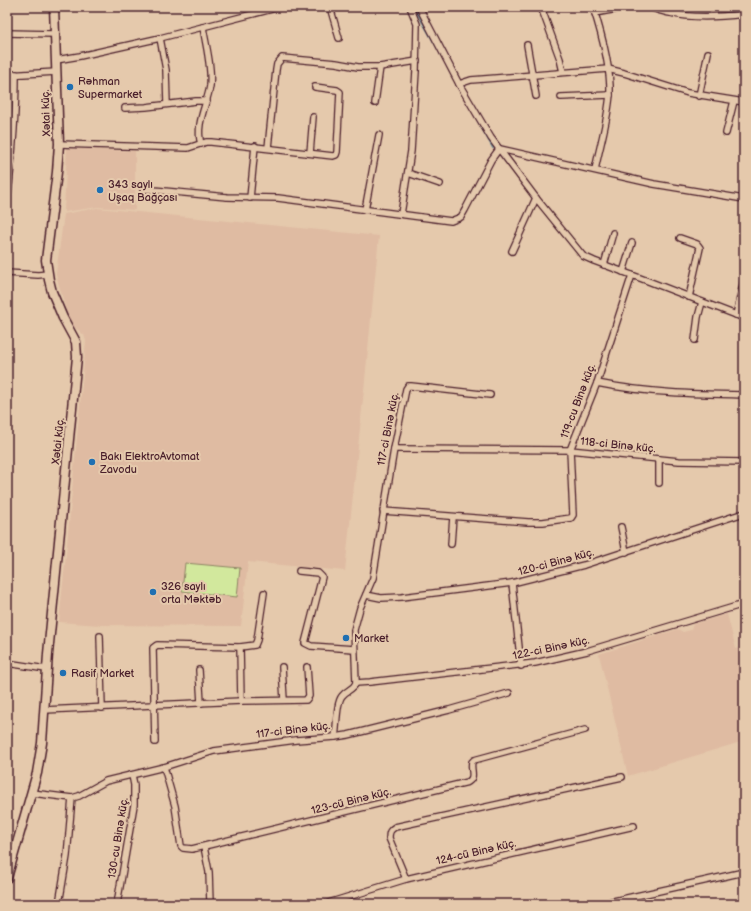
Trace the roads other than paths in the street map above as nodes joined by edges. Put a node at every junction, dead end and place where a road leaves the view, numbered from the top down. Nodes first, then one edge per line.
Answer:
1 (54, 7) edge
2 (280, 7) edge
3 (330, 7) edge
4 (410, 7) edge
5 (541, 7) edge
6 (628, 7) edge
7 (649, 7) edge
8 (421, 8) edge
9 (594, 10) edge
10 (744, 14) edge
11 (203, 27) junction
12 (7, 32) edge
13 (54, 34) junction
14 (160, 38) junction
15 (339, 38) dead end
16 (527, 45) dead end
17 (708, 53) dead end
18 (56, 60) junction
19 (417, 61) junction
20 (380, 67) junction
21 (608, 69) junction
22 (56, 72) junction
23 (563, 72) junction
24 (16, 74) junction
25 (7, 75) edge
26 (533, 75) junction
27 (459, 84) junction
28 (315, 87) dead end
29 (610, 95) junction
30 (536, 96) dead end
31 (699, 96) junction
32 (561, 97) dead end
33 (207, 101) junction
34 (734, 101) junction
35 (744, 102) edge
36 (375, 103) dead end
37 (167, 104) junction
38 (125, 108) dead end
39 (313, 117) dead end
40 (726, 133) dead end
41 (379, 135) dead end
42 (58, 144) junction
43 (201, 144) junction
44 (255, 146) junction
45 (268, 148) junction
46 (500, 149) junction
47 (310, 153) junction
48 (595, 170) junction
49 (408, 173) junction
50 (440, 184) dead end
51 (143, 189) dead end
52 (250, 198) junction
53 (536, 198) junction
54 (744, 200) edge
55 (7, 204) edge
56 (365, 210) junction
57 (401, 214) junction
58 (613, 234) dead end
59 (680, 238) dead end
60 (632, 243) dead end
61 (512, 251) dead end
62 (604, 265) junction
63 (623, 272) junction
64 (7, 274) edge
65 (48, 274) junction
66 (632, 275) junction
67 (744, 280) edge
68 (689, 297) junction
69 (702, 302) junction
70 (736, 315) junction
71 (744, 318) edge
72 (695, 340) dead end
73 (597, 383) junction
74 (490, 395) dead end
75 (744, 395) edge
76 (394, 449) junction
77 (570, 450) junction
78 (659, 459) junction
79 (744, 462) edge
80 (659, 483) dead end
81 (383, 511) junction
82 (744, 513) edge
83 (453, 517) junction
84 (621, 528) dead end
85 (451, 544) dead end
86 (626, 552) junction
87 (299, 570) dead end
88 (512, 584) junction
89 (264, 592) dead end
90 (366, 595) junction
91 (744, 604) edge
92 (100, 636) dead end
93 (240, 647) junction
94 (354, 649) junction
95 (7, 663) edge
96 (521, 666) junction
97 (282, 667) dead end
98 (308, 667) dead end
99 (46, 669) junction
100 (199, 670) dead end
101 (356, 683) junction
102 (509, 693) dead end
103 (284, 700) junction
104 (241, 701) junction
105 (201, 703) junction
106 (154, 705) junction
107 (102, 708) junction
108 (44, 710) junction
109 (585, 730) dead end
110 (335, 737) junction
111 (155, 742) dead end
112 (164, 767) junction
113 (132, 775) junction
114 (622, 777) dead end
115 (32, 793) junction
116 (72, 798) junction
117 (634, 826) dead end
118 (204, 847) junction
119 (744, 872) edge
120 (7, 878) edge
121 (406, 879) junction
122 (336, 903) edge
123 (59, 904) edge
124 (117, 904) edge
125 (210, 904) edge
126 (325, 904) edge
127 (600, 904) edge

1 - 13 street, Xətai küç.
2 - 11 street
3 - 15 street
4 - 19 street
5 - 23 street
6 - 9 street
7 - 10 street
8 - 27 street
9 - 21 street
11 - 14 street
11 - 33 street
12 - 13 street
13 - 18 street, Xətai küç.
14 - 18 street
14 - 37 street
16 - 26 street
17 - 31 street
18 - 22 street, Xətai küç.
19 - 20 street
19 - 49 street
20 - 36 street
20 - 45 street
21 - 23 street
21 - 29 street
21 - 31 street
22 - 24 street
22 - 42 street, Xətai küç.
23 - 26 street
24 - 25 street
24 - 55 street
26 - 27 street
26 - 30 street
27 - 46 street
28 - 47 street
29 - 32 street
29 - 48 street
31 - 34 street
33 - 37 street
33 - 43 street
34 - 35 street
34 - 40 street
37 - 38 street
39 - 47 street
41 - 56 street
42 - 43 street
42 - 65 street, Xətai küç.
43 - 44 street
44 - 45 street
44 - 52 street
45 - 47 street
46 - 48 street
46 - 53 street
46 - 57 street
48 - 54 street
49 - 50 street
49 - 57 street
51 - 52 street
52 - 56 street
53 - 61 street
53 - 62 street
56 - 57 street
58 - 62 street
59 - 68 street
60 - 63 street
62 - 63 street
63 - 66 street
64 - 65 street
65 - 99 street, Xətai küç.
66 - 68 street
66 - 73 street, 119-cu Binə küç.
67 - 70 street
68 - 69 street
69 - 70 street
69 - 72 street
70 - 71 street
73 - 75 street
73 - 77 street, 119-cu Binə küç.
74 - 76 street, 117-ci Binə küç.
76 - 77 street, 118-ci Binə küç.
76 - 81 street, 117-ci Binə küç.
77 - 78 street, 118-ci Binə küç.
77 - 83 street, 119-cu Binə küç.
78 - 79 street, 118-ci Binə küç.
78 - 80 street
81 - 83 street, 119-cu Binə küç.
81 - 90 street, 117-ci Binə küç.
82 - 86 street, 120-ci Binə küç.
83 - 85 street
84 - 86 street
86 - 88 street, 120-ci Binə küç.
87 - 94 street
88 - 90 street, 120-ci Binə küç.
88 - 96 street
89 - 93 street
90 - 94 street, 117-ci Binə küç.
91 - 96 street, 122-ci Binə küç.
92 - 107 street
93 - 104 street
93 - 106 street
94 - 101 street, 117-ci Binə küç.
95 - 99 street
96 - 101 street, 122-ci Binə küç.
97 - 103 street
98 - 103 street
99 - 108 street, Xətai küç.
100 - 105 street
101 - 110 street, 117-ci Binə küç.
102 - 110 street
103 - 104 street
104 - 105 street
105 - 106 street
106 - 107 street
106 - 111 street
107 - 108 street
108 - 115 street, Xətai küç.
109 - 118 street, 123-cü Binə küç.
110 - 112 street, 117-ci Binə küç.
112 - 113 street, 117-ci Binə küç.
112 - 118 street, 123-cü Binə küç.
113 - 116 street, 117-ci Binə küç.
113 - 124 street, 130-cu Binə küç.
114 - 121 street
115 - 116 street
115 - 120 street, Xətai küç.
116 - 123 street
117 - 121 street, 124-cü Binə küç.
118 - 125 street
119 - 127 street
121 - 122 street, 124-cü Binə küç.
122 - 126 street, 124-cü Binə küç.

